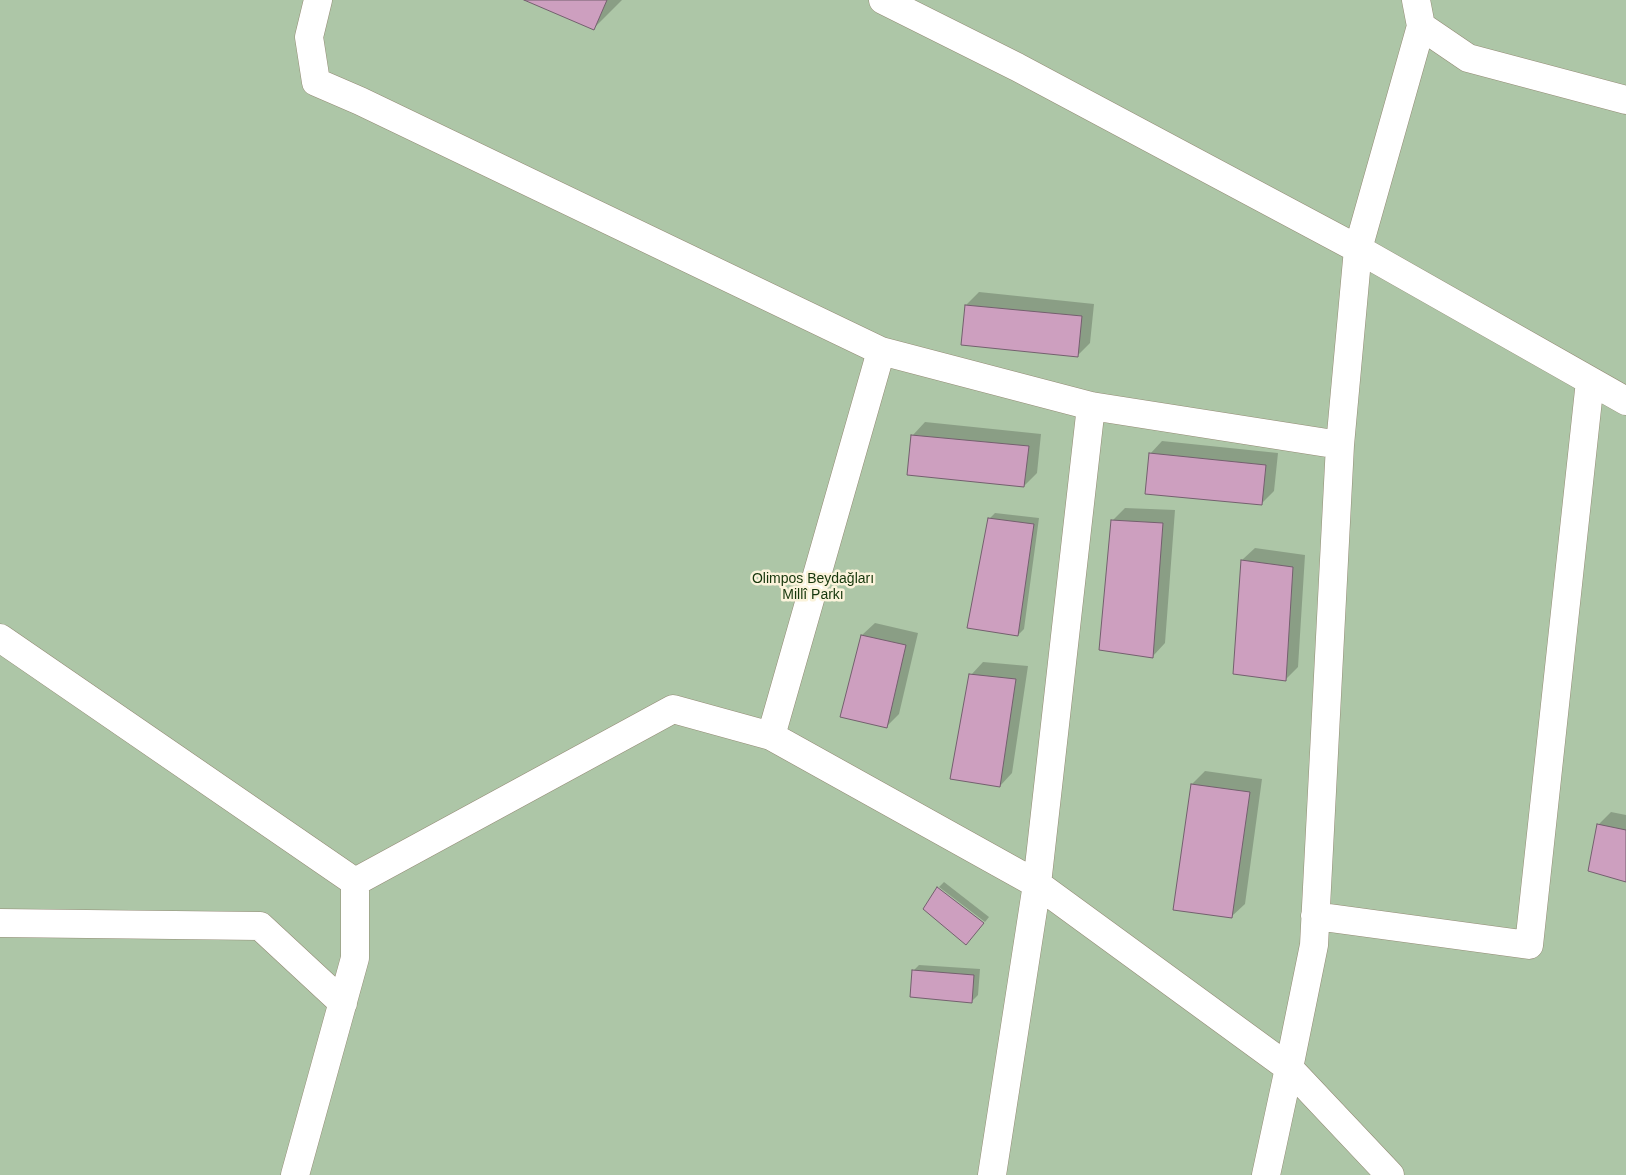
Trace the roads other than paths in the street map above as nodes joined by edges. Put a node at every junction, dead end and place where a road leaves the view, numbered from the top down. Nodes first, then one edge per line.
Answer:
1 (318, 0) edge
2 (883, 0) edge
3 (1419, 13) edge
4 (1626, 100) edge
5 (1358, 249) junction
6 (880, 351) junction
7 (1590, 381) junction
8 (1626, 402) edge
9 (1091, 406) junction
10 (1340, 445) junction
11 (0, 638) edge
12 (771, 736) junction
13 (355, 882) junction
14 (1037, 884) junction
15 (1316, 916) junction
16 (0, 924) edge
17 (342, 1003) junction
18 (1289, 1068) junction
19 (296, 1175) edge
20 (992, 1175) edge
21 (1266, 1175) edge
22 (1390, 1175) edge

1 - 6 street
2 - 5 street
3 - 4 street
3 - 5 street
5 - 7 street
5 - 10 street
6 - 9 street
6 - 12 street
7 - 8 street
7 - 15 street
9 - 10 street
9 - 14 street
10 - 15 street
11 - 13 street
12 - 13 street
12 - 14 street
13 - 17 street
14 - 18 street
14 - 20 street
15 - 18 street
16 - 17 street
17 - 19 street
18 - 21 street
18 - 22 street

